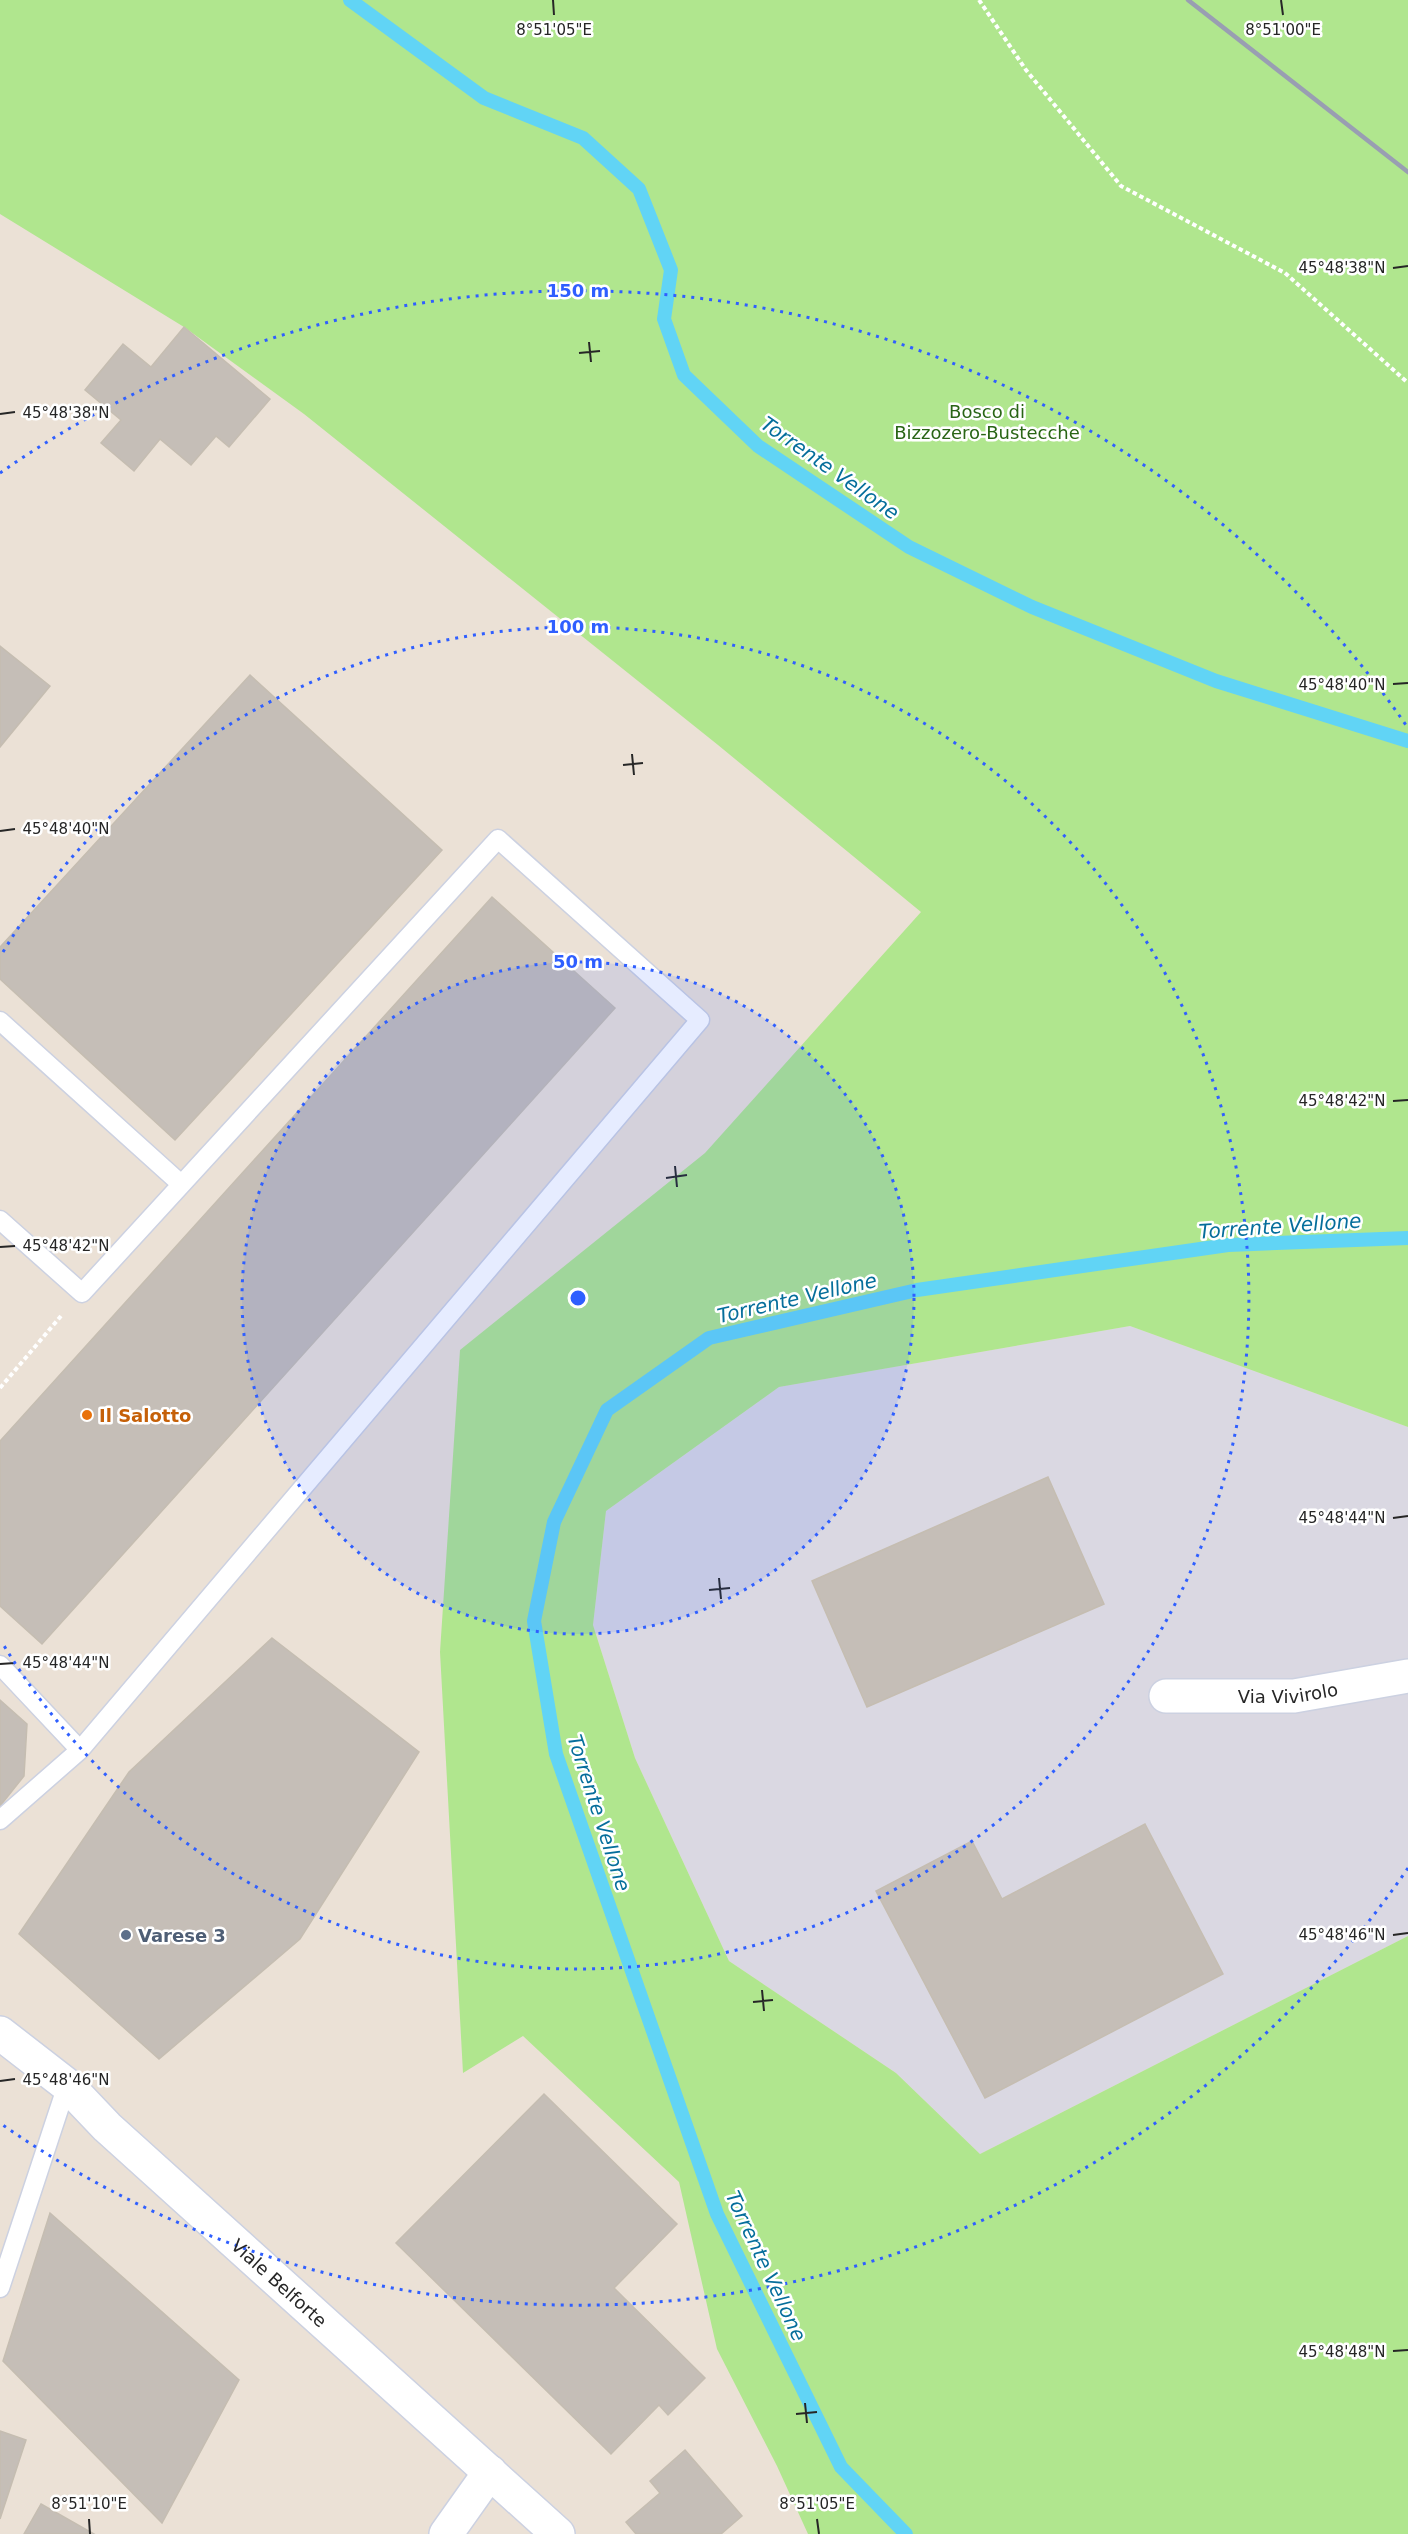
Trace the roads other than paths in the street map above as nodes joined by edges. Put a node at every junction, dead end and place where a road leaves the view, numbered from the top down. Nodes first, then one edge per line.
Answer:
1 (0, 1021) edge
2 (181, 1184) junction
3 (0, 1220) edge
4 (0, 1665) edge
5 (1408, 1676) edge
6 (1166, 1696) dead end
7 (80, 1750) junction
8 (0, 1820) edge
9 (0, 2033) edge
10 (67, 2085) junction
11 (0, 2288) edge
12 (490, 2472) junction
13 (446, 2534) edge
14 (558, 2534) edge

1 - 2 lane
2 - 3 lane
2 - 7 lane
4 - 7 lane
5 - 6 main road, Via Vivirolo
7 - 8 lane
9 - 10 main road, Viale Belforte
10 - 11 lane
10 - 12 main road, Viale Belforte
12 - 13 main road
12 - 14 main road, Viale Belforte

